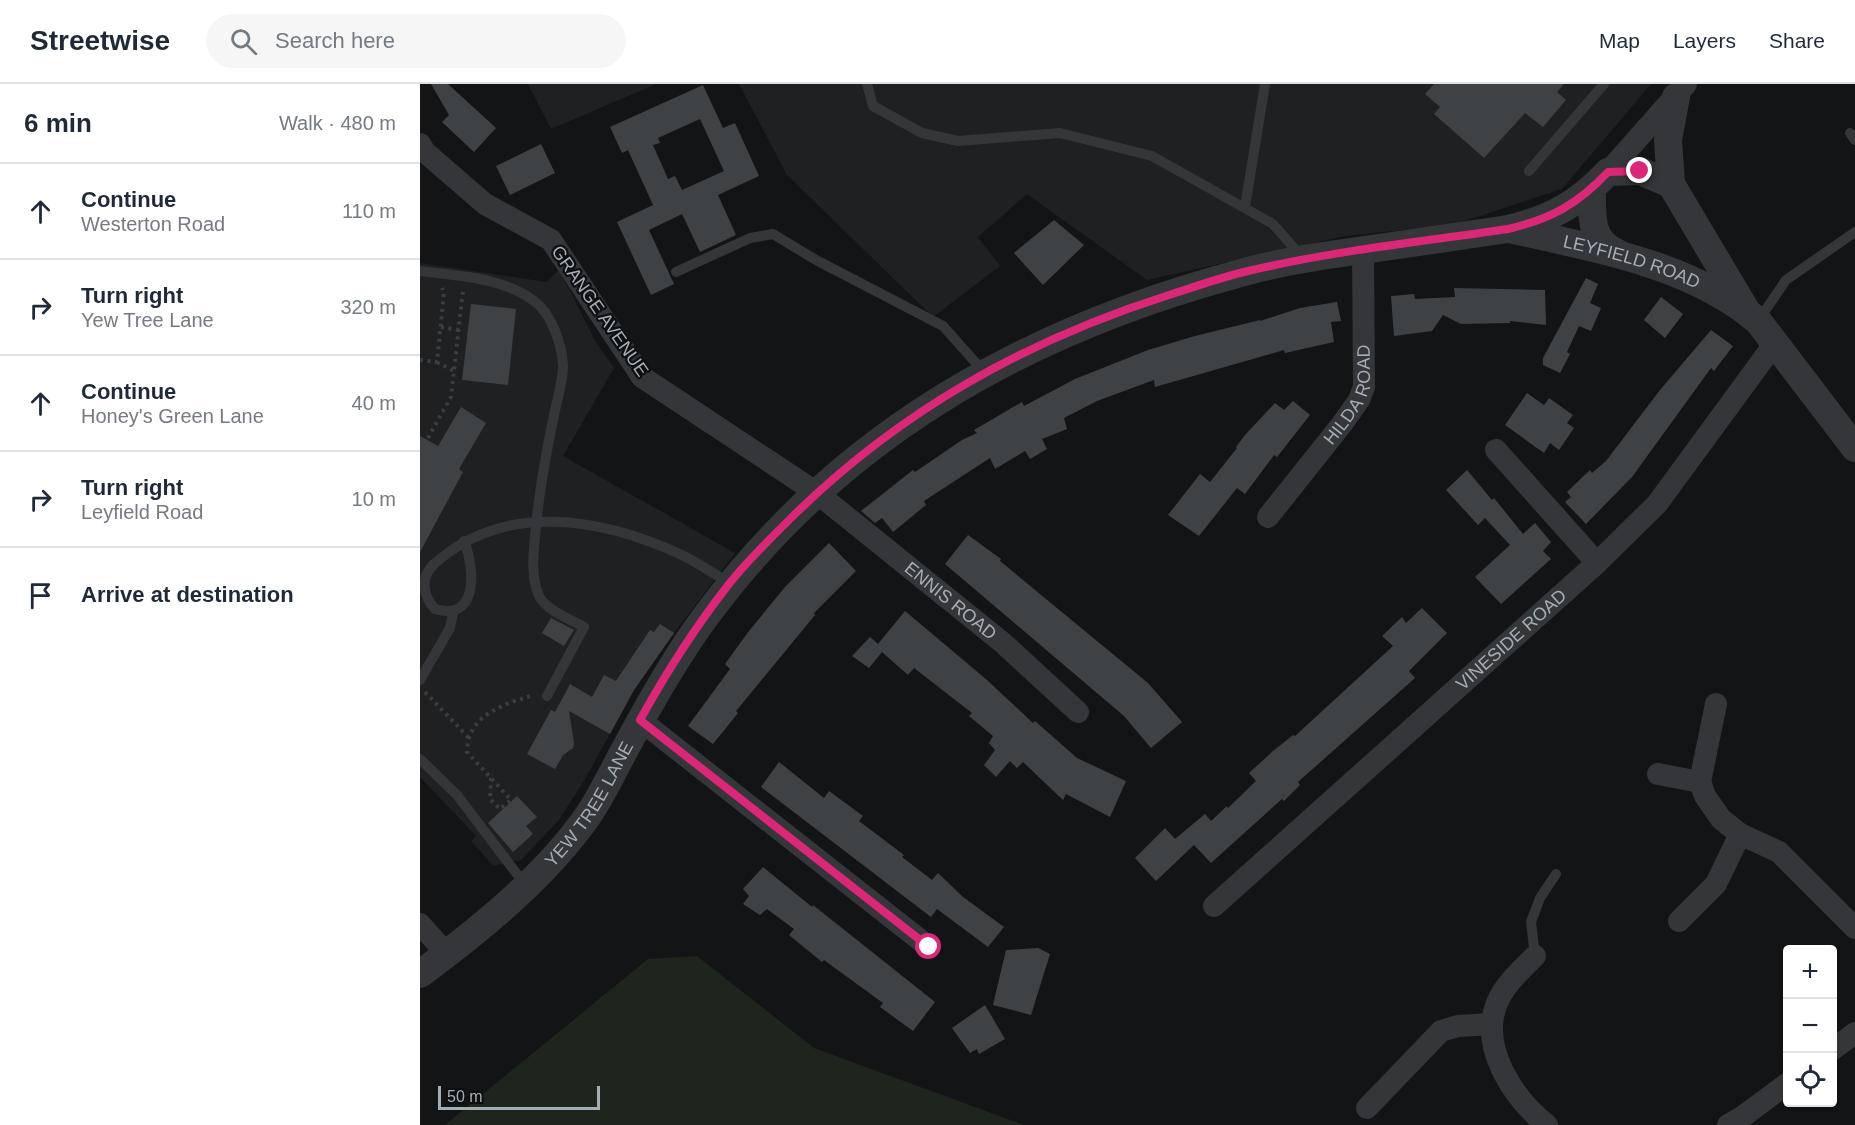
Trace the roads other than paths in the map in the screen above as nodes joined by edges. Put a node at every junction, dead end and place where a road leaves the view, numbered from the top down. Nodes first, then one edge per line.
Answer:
1 (867, 84) edge
2 (1265, 84) edge
3 (1604, 84) edge
4 (1681, 91) edge
5 (420, 144) edge
6 (1529, 171) dead end
7 (1600, 180) junction
8 (1671, 184) junction
9 (1245, 207) junction
10 (1695, 226) junction
11 (1508, 229) junction
12 (1855, 232) edge
13 (1363, 250) junction
14 (1618, 253) junction
15 (1303, 259) junction
16 (420, 271) edge
17 (676, 272) dead end
18 (1672, 273) junction
19 (1760, 326) junction
20 (985, 372) junction
21 (1851, 436) edge
22 (1496, 450) dead end
23 (817, 492) junction
24 (1268, 517) dead end
25 (536, 521) junction
26 (464, 541) junction
27 (1597, 563) junction
28 (730, 583) junction
29 (453, 612) junction
30 (420, 680) edge
31 (547, 696) road end
32 (1716, 704) dead end
33 (1078, 712) dead end
34 (640, 720) junction
35 (420, 759) edge
36 (1658, 774) dead end
37 (1700, 782) junction
38 (1740, 834) junction
39 (1556, 874) dead end
40 (526, 887) junction
41 (1214, 906) dead end
42 (1679, 921) dead end
43 (420, 924) edge
44 (1855, 928) edge
45 (929, 947) dead end
46 (447, 954) junction
47 (1534, 956) joint
48 (420, 974) edge
49 (1492, 1024) junction
50 (1855, 1033) edge
51 (1837, 1047) edge
52 (1783, 1087) edge
53 (1367, 1108) dead end
54 (1547, 1125) edge
55 (1728, 1125) edge

1 - 9 lane
2 - 9 lane
3 - 6 lane
4 - 7 street
4 - 8 street
5 - 23 street, GRANGE AVENUE
7 - 8 street
7 - 11 street
7 - 14 street
8 - 10 street, LEYFIELD ROAD
9 - 15 lane
10 - 18 street
10 - 19 street, LEYFIELD ROAD
11 - 13 street, YEW TREE LANE
11 - 14 street, LEYFIELD ROAD
12 - 19 lane
13 - 15 street, YEW TREE LANE
13 - 24 street, HILDA ROAD
14 - 18 street, LEYFIELD ROAD
15 - 20 street, YEW TREE LANE
16 - 25 lane
17 - 20 lane
18 - 19 street, LEYFIELD ROAD
19 - 21 street, LEYFIELD ROAD
19 - 27 street, VINESIDE ROAD
20 - 23 street, YEW TREE LANE
22 - 27 street
23 - 28 street, YEW TREE LANE
23 - 33 street, ENNIS ROAD
25 - 26 lane
25 - 28 lane
25 - 31 lane
26 - 29 lane
26 - 29 lane
27 - 41 street, VINESIDE ROAD
28 - 34 street, YEW TREE LANE
29 - 30 lane
32 - 37 street
34 - 40 street, YEW TREE LANE
34 - 45 street
35 - 40 lane
36 - 37 street
37 - 38 street
38 - 42 street
38 - 44 street
39 - 47 lane
40 - 46 street, YEW TREE LANE
43 - 46 street
46 - 48 street, YEW TREE LANE
47 - 49 street
49 - 53 street
49 - 54 street
50 - 51 street
52 - 55 street

